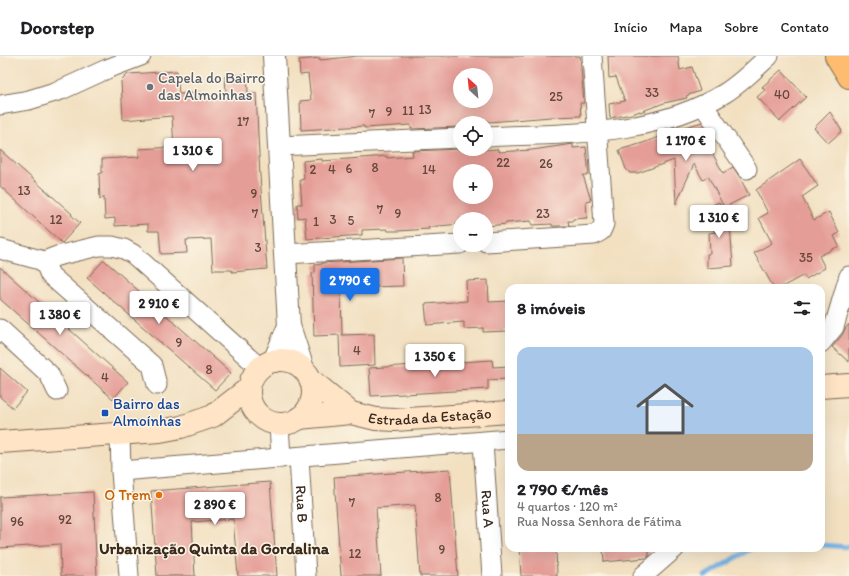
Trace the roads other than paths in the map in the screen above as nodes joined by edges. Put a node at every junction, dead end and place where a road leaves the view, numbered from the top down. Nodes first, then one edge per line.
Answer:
1 (141, 56) edge
2 (274, 56) edge
3 (592, 56) edge
4 (769, 56) edge
5 (836, 56) edge
6 (849, 77) edge
7 (703, 104) junction
8 (0, 105) edge
9 (597, 132) junction
10 (493, 137) edge
11 (453, 138) edge
12 (279, 146) junction
13 (747, 169) dead end
14 (493, 241) edge
15 (453, 244) edge
16 (0, 249) edge
17 (285, 254) junction
18 (50, 259) junction
19 (849, 276) edge
20 (289, 326) junction
21 (0, 329) edge
22 (825, 339) edge
23 (267, 364) junction
24 (307, 374) junction
25 (157, 385) dead end
26 (849, 385) edge
27 (825, 387) edge
28 (249, 388) junction
29 (57, 391) dead end
30 (505, 412) edge
31 (351, 413) junction
32 (258, 415) junction
33 (212, 416) junction
34 (289, 421) junction
35 (120, 434) junction
36 (505, 440) edge
37 (0, 442) edge
38 (483, 442) junction
39 (290, 457) junction
40 (121, 471) junction
41 (670, 552) edge
42 (129, 576) edge
43 (306, 576) edge
44 (492, 576) edge
45 (643, 576) edge

1 - 8 street
2 - 12 street
3 - 9 street
4 - 7 street
5 - 6 highway
7 - 9 street
7 - 13 street
9 - 10 street
9 - 14 street
11 - 12 street
12 - 17 street
15 - 17 street
16 - 18 street
17 - 20 street
18 - 23 street
18 - 25 street
19 - 22 street
20 - 23 street
20 - 24 street
21 - 29 street
23 - 24 main road, Estrada da Estação
23 - 28 main road, Estrada da Estação
24 - 31 main road, Estrada da Estação
24 - 34 main road
26 - 27 main road
28 - 32 main road
28 - 33 main road, Estrada da Estação
30 - 31 main road, Estrada da Estação
31 - 34 main road, Estrada da Estação
32 - 33 main road, Estrada da Estação
32 - 34 main road, Estrada da Estação
33 - 35 main road, Estrada da Estação
34 - 39 street, Rua B
35 - 37 main road, Estrada da Estação
35 - 40 street
36 - 38 street
38 - 39 street
38 - 44 street, Rua A
39 - 40 street
39 - 43 street, Rua B
40 - 42 street
41 - 45 street

